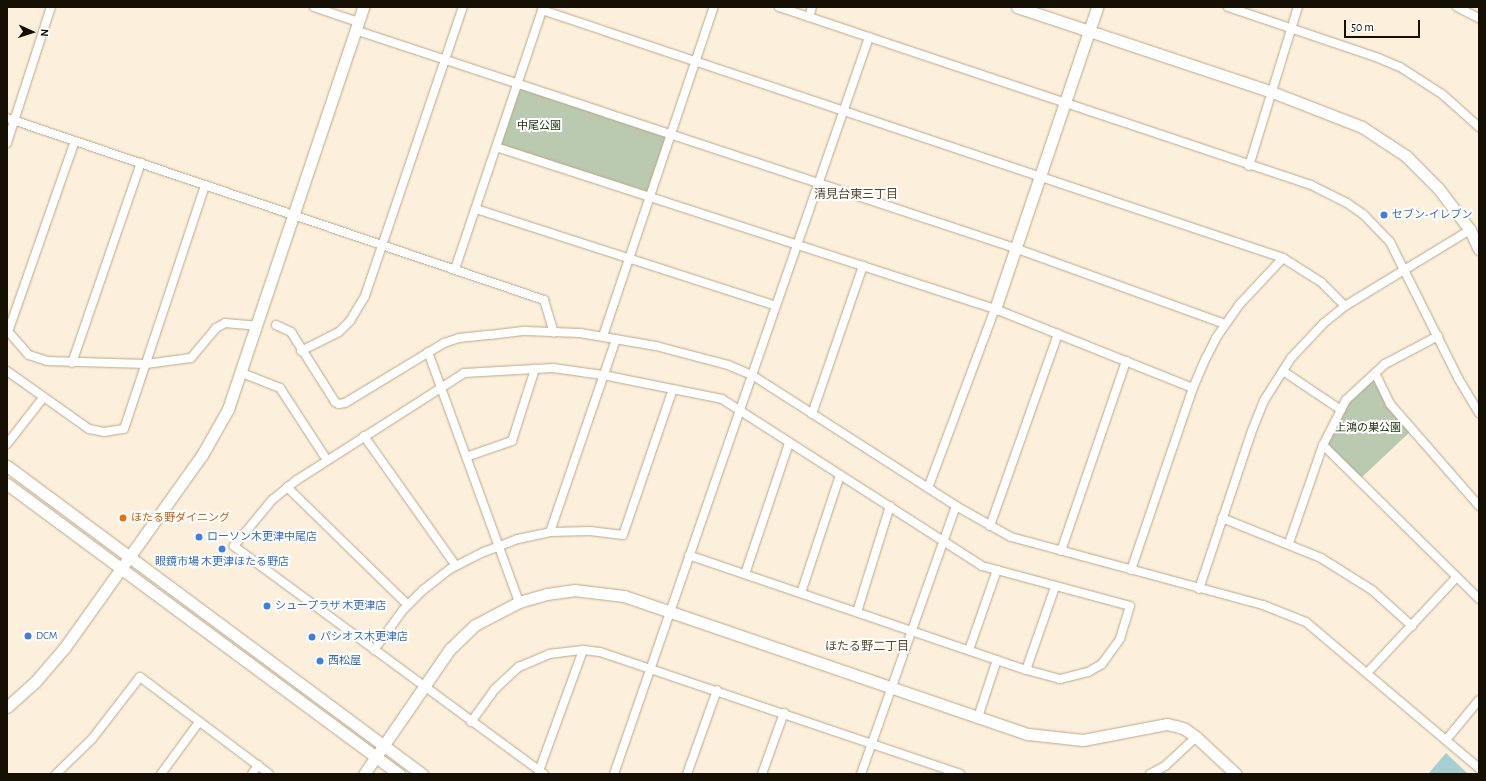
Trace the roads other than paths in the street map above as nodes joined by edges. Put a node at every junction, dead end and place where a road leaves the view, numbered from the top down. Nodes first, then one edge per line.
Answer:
1 (51, 7) edge
2 (314, 7) edge
3 (363, 7) edge
4 (463, 7) edge
5 (714, 7) edge
6 (779, 7) edge
7 (812, 7) edge
8 (1017, 7) edge
9 (1097, 7) edge
10 (1228, 7) edge
11 (1298, 7) edge
12 (1458, 7) edge
13 (543, 8) edge
14 (809, 17) junction
15 (1479, 18) edge
16 (357, 26) junction
17 (1292, 29) junction
18 (1089, 31) junction
19 (869, 37) junction
20 (445, 60) junction
21 (696, 61) junction
22 (518, 84) junction
23 (1272, 92) junction
24 (1064, 103) junction
25 (844, 110) junction
26 (11, 119) edge
27 (1479, 127) edge
28 (671, 134) junction
29 (74, 141) junction
30 (7, 143) edge
31 (496, 146) junction
32 (141, 163) junction
33 (1249, 166) junction
34 (1040, 176) junction
35 (818, 183) junction
36 (206, 185) junction
37 (651, 197) junction
38 (476, 209) junction
39 (294, 216) junction
40 (1474, 227) edge
41 (381, 245) junction
42 (797, 245) junction
43 (1015, 248) junction
44 (1479, 249) edge
45 (1283, 258) junction
46 (630, 259) junction
47 (863, 266) junction
48 (455, 269) junction
49 (1405, 269) junction
50 (776, 306) junction
51 (1345, 306) junction
52 (995, 309) junction
53 (1225, 324) junction
54 (276, 325) dead end
55 (257, 326) junction
56 (8, 331) edge
57 (554, 332) junction
58 (1058, 334) junction
59 (603, 336) junction
60 (1438, 336) junction
61 (616, 339) junction
62 (301, 351) junction
63 (428, 352) junction
64 (1126, 361) junction
65 (72, 363) junction
66 (146, 364) junction
67 (535, 369) junction
68 (7, 371) edge
69 (1283, 371) junction
70 (1375, 372) junction
71 (242, 374) junction
72 (604, 375) junction
73 (752, 376) junction
74 (441, 388) junction
75 (1193, 388) junction
76 (673, 389) junction
77 (42, 398) junction
78 (1341, 410) junction
79 (739, 411) junction
80 (1479, 412) edge
81 (812, 414) junction
82 (364, 436) junction
83 (789, 443) junction
84 (7, 444) edge
85 (1323, 445) junction
86 (466, 457) junction
87 (327, 460) junction
88 (7, 466) edge
89 (840, 475) junction
90 (7, 484) edge
91 (288, 487) junction
92 (928, 488) junction
93 (890, 506) junction
94 (956, 506) junction
95 (1479, 506) edge
96 (1222, 518) junction
97 (990, 526) junction
98 (550, 532) junction
99 (944, 540) junction
100 (1289, 543) junction
101 (498, 546) junction
102 (1061, 551) junction
103 (690, 555) junction
104 (129, 557) junction
105 (456, 566) junction
106 (120, 568) junction
107 (997, 570) junction
108 (1131, 570) junction
109 (745, 574) junction
110 (1456, 578) junction
111 (1055, 587) junction
112 (1199, 589) junction
113 (801, 593) junction
114 (1479, 599) edge
115 (519, 602) junction
116 (408, 605) junction
117 (670, 612) junction
118 (856, 612) junction
119 (1412, 626) junction
120 (912, 630) junction
121 (374, 650) junction
122 (583, 650) junction
123 (969, 650) junction
124 (997, 660) junction
125 (651, 668) junction
126 (1026, 670) junction
127 (1367, 673) junction
128 (425, 687) junction
129 (892, 687) junction
130 (717, 690) junction
131 (1479, 700) edge
132 (7, 708) edge
133 (784, 713) junction
134 (978, 717) junction
135 (200, 722) junction
136 (471, 722) junction
137 (1196, 737) junction
138 (1446, 740) junction
139 (872, 743) junction
140 (384, 745) junction
141 (376, 757) junction
142 (258, 765) junction
143 (1479, 768) edge
144 (542, 772) edge
145 (956, 773) edge
146 (56, 774) edge
147 (161, 774) edge
148 (252, 774) edge
149 (269, 774) edge
150 (364, 774) edge
151 (399, 774) edge
152 (422, 774) edge
153 (614, 774) edge
154 (687, 774) edge
155 (762, 774) edge
156 (861, 774) edge
157 (1150, 774) edge
158 (1236, 774) edge

1 - 26 street
2 - 16 street
3 - 16 street
4 - 20 street
5 - 21 street
6 - 14 street
7 - 14 street
8 - 18 street
9 - 18 street
10 - 17 street
11 - 17 street
12 - 15 street
13 - 21 street
13 - 22 street
14 - 19 street
16 - 20 street
16 - 39 street
17 - 23 street
17 - 27 street
18 - 23 street
18 - 24 street
19 - 24 street
19 - 25 street
20 - 22 street
20 - 41 street
21 - 25 street
21 - 28 street
22 - 28 street
22 - 31 street
23 - 33 street
23 - 40 street
24 - 33 street
24 - 34 street
25 - 34 street
25 - 35 street
26 - 29 street
26 - 30 street
28 - 35 street
28 - 37 street
29 - 32 street
29 - 56 street
31 - 37 street
31 - 38 street
32 - 36 street
32 - 65 street
33 - 49 street
34 - 43 street
34 - 45 street
35 - 42 street
35 - 43 street
36 - 39 street
36 - 66 street
37 - 42 street
37 - 46 street
38 - 46 street
38 - 48 street
39 - 41 street
39 - 55 street
40 - 44 street
40 - 49 street
41 - 48 street
41 - 62 street
42 - 47 street
42 - 50 street
43 - 52 street
43 - 53 street
45 - 51 street
45 - 53 street
46 - 50 street
46 - 59 street
47 - 52 street
47 - 81 street
48 - 57 street
49 - 51 street
49 - 60 street
50 - 73 street
51 - 69 street
52 - 58 street
52 - 92 street
53 - 75 street
54 - 62 street
55 - 66 street
55 - 71 street
56 - 65 street
57 - 59 street
57 - 63 street
58 - 64 street
58 - 97 street
59 - 61 street
60 - 70 street
60 - 80 street
61 - 72 street
61 - 73 street
62 - 63 street
63 - 74 street
64 - 75 street
64 - 102 street
65 - 66 street
66 - 77 street
67 - 72 street
67 - 74 street
67 - 86 street
68 - 77 street
69 - 78 street
69 - 96 street
70 - 78 street
70 - 95 street
71 - 87 street
71 - 104 street
72 - 76 street
72 - 98 street
73 - 79 street
73 - 81 street
74 - 82 street
74 - 86 street
75 - 108 street
76 - 79 street
76 - 98 street
77 - 84 street
78 - 85 street
79 - 83 street
79 - 103 street
81 - 92 street
82 - 87 street
82 - 105 street
83 - 89 street
83 - 109 street
85 - 100 street
85 - 110 street
86 - 101 street
87 - 91 street
88 - 104 street
89 - 93 street
89 - 113 street
90 - 106 street
91 - 116 street
91 - 121 street
92 - 94 street
93 - 99 street
93 - 118 street
94 - 97 street
94 - 99 street
96 - 100 street
96 - 112 street
97 - 102 street
98 - 101 street
99 - 107 street
99 - 120 street
100 - 119 street
101 - 105 street
101 - 115 street
102 - 108 street
103 - 109 street
103 - 117 street
104 - 106 street
104 - 140 street
105 - 116 street
106 - 132 street
106 - 141 street
107 - 111 street
107 - 123 street
108 - 112 street
109 - 113 street
110 - 114 street
110 - 119 street
111 - 126 street
111 - 126 street
112 - 127 street
113 - 118 street
115 - 117 street
115 - 128 street
116 - 121 street
117 - 125 street
117 - 129 street
118 - 120 street
119 - 127 street
120 - 123 street
120 - 129 street
121 - 128 street
122 - 125 street
122 - 136 street
122 - 144 street
123 - 124 street
124 - 126 street
124 - 134 street
125 - 130 street
125 - 153 street
127 - 138 street
128 - 136 street
128 - 140 street
129 - 134 street
129 - 139 street
130 - 133 street
130 - 154 street
131 - 138 street
133 - 139 street
133 - 155 street
134 - 137 street
135 - 142 street
135 - 146 street
135 - 147 street
136 - 144 street
137 - 157 street
137 - 158 street
138 - 143 street
139 - 145 street
139 - 156 street
140 - 141 street
140 - 152 street
141 - 150 street
141 - 151 street
142 - 148 street
142 - 149 street

